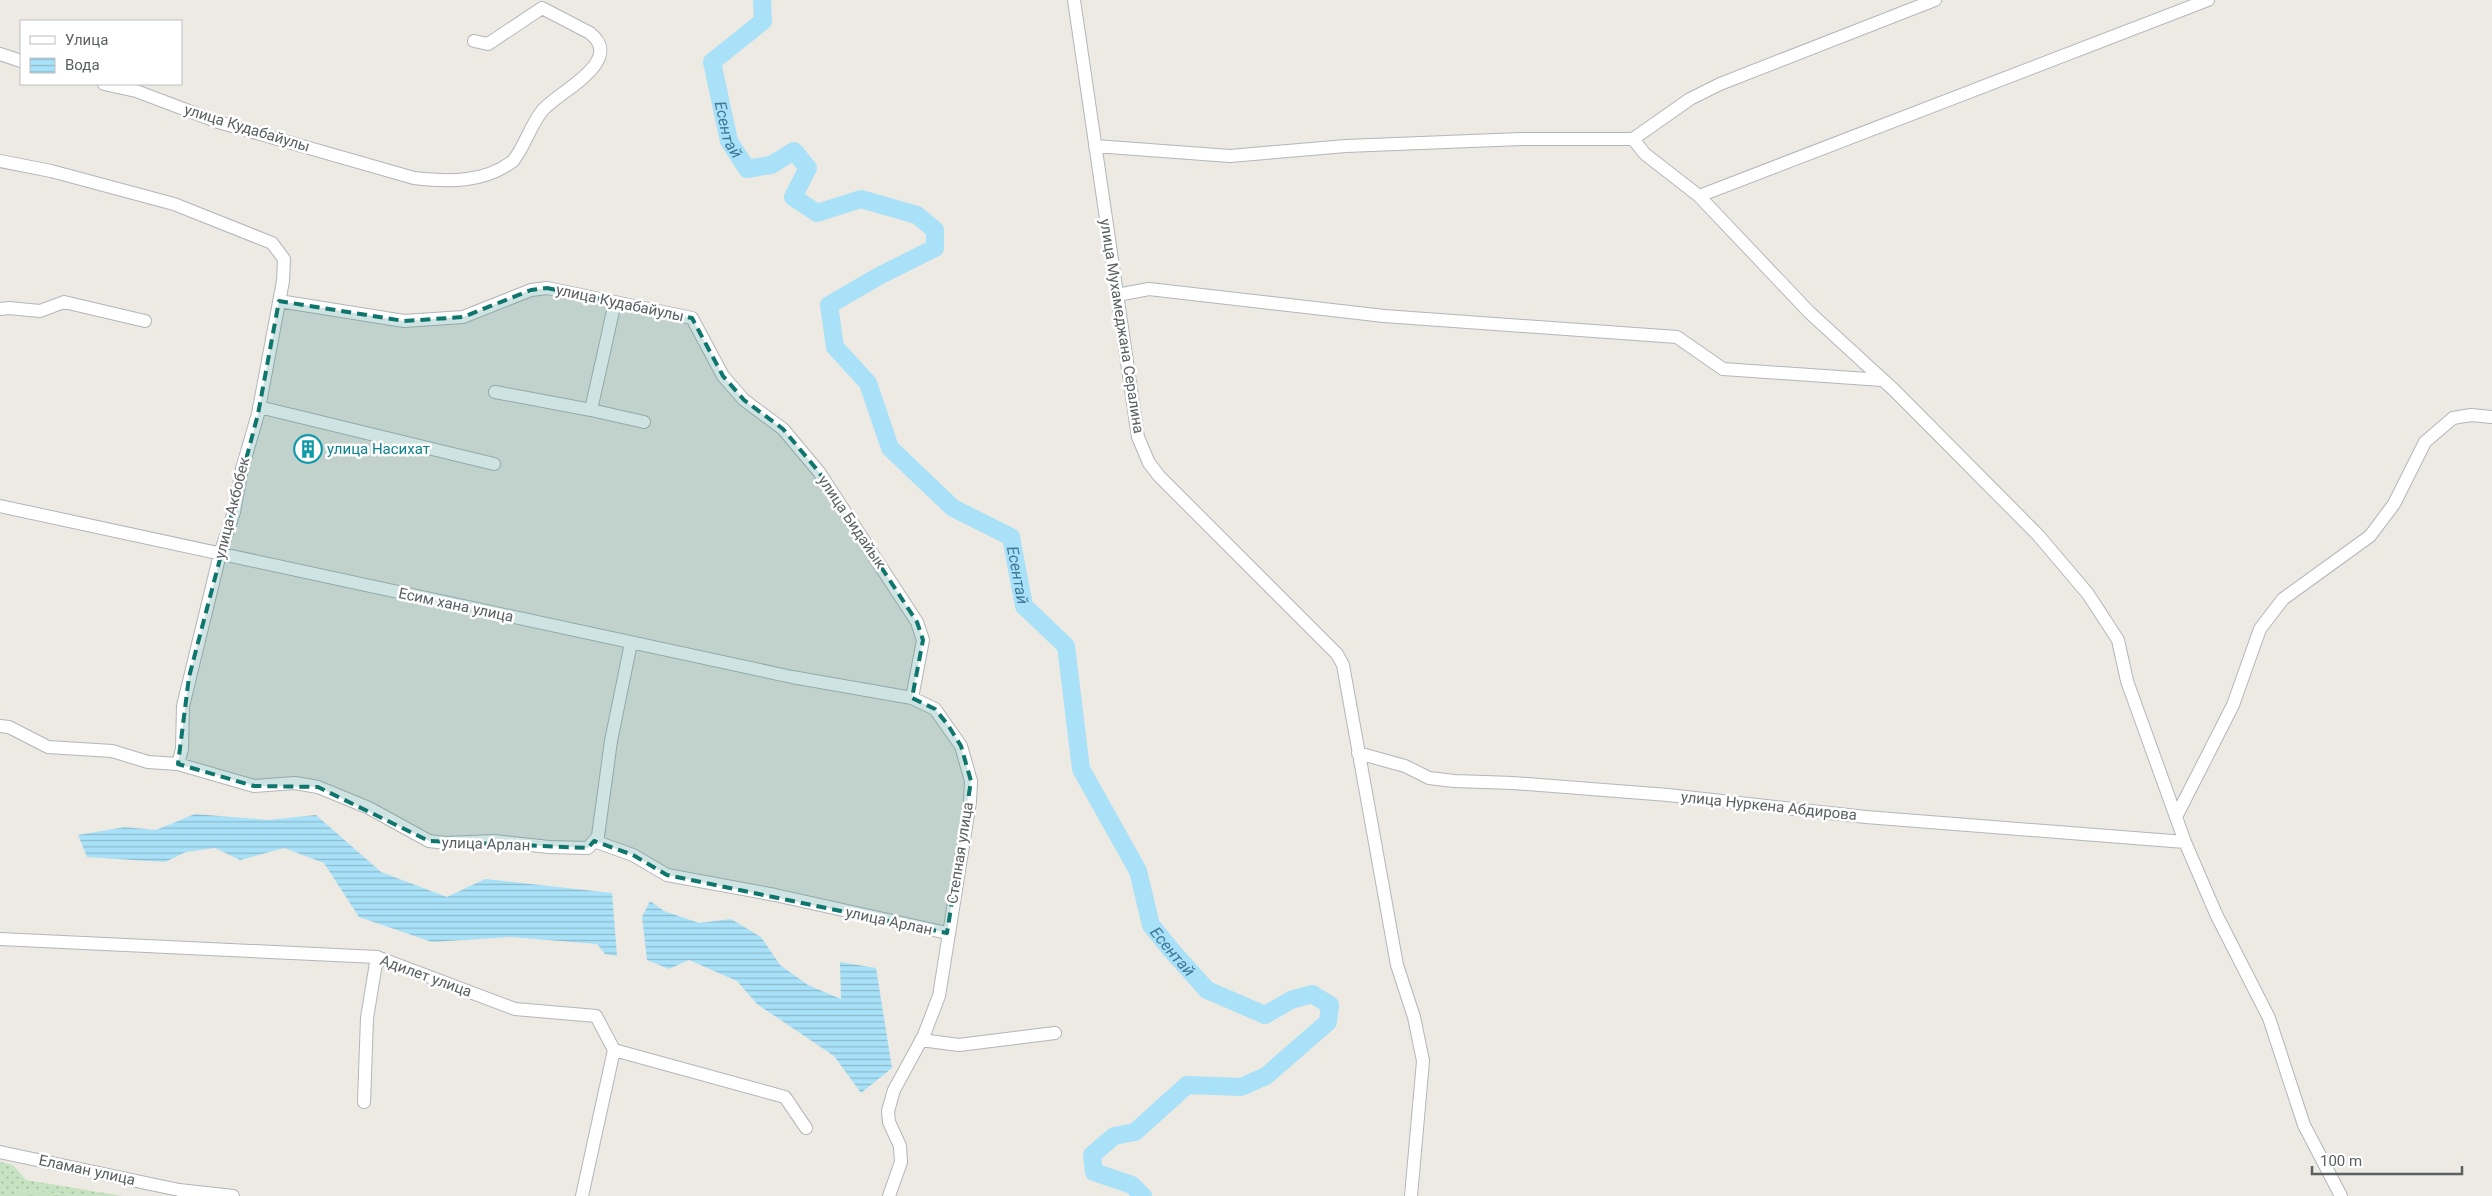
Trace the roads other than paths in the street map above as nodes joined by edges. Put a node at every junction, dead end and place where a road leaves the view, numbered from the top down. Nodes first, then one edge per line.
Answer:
1 (1074, 0) edge
2 (1935, 0) edge
3 (2208, 0) edge
4 (474, 41) dead end
5 (0, 54) edge
6 (20, 61) edge
7 (109, 85) edge
8 (1633, 139) junction
9 (1095, 146) junction
10 (0, 161) edge
11 (1700, 196) junction
12 (1117, 295) junction
13 (279, 301) junction
14 (615, 302) junction
15 (0, 309) edge
16 (145, 321) dead end
17 (723, 376) joint
18 (1882, 380) junction
19 (495, 392) dead end
20 (259, 407) junction
21 (591, 410) junction
22 (2492, 417) edge
23 (644, 422) dead end
24 (494, 464) dead end
25 (0, 506) edge
26 (220, 554) junction
27 (630, 642) junction
28 (912, 698) junction
29 (0, 726) edge
30 (1358, 753) junction
31 (178, 764) junction
32 (2176, 817) junction
33 (594, 841) junction
34 (2185, 842) junction
35 (947, 933) junction
36 (0, 939) edge
37 (377, 957) junction
38 (1055, 1033) dead end
39 (921, 1040) junction
40 (614, 1050) junction
41 (364, 1102) dead end
42 (806, 1128) dead end
43 (0, 1152) edge
44 (233, 1196) edge
45 (582, 1196) edge
46 (889, 1196) edge
47 (1411, 1196) edge
48 (2341, 1196) edge

1 - 9 street, улица Мухамеджана Сералина
2 - 8 street
3 - 11 street
4 - 7 street, улица Кудабайулы
5 - 6 street
8 - 9 street
8 - 11 street
9 - 12 street, улица Мухамеджана Сералина
10 - 13 street, улица Акбобек
11 - 18 street
12 - 18 street
12 - 30 street, улица Мухамеджана Сералина
13 - 14 street, улица Кудабайулы
13 - 20 street, улица Акбобек
14 - 17 street, улица Кудабайулы
14 - 21 street
15 - 16 street
17 - 28 street, улица Бидайык
18 - 32 street
19 - 21 street
20 - 24 street
20 - 26 street, улица Акбобек
21 - 23 street
22 - 32 street
25 - 26 street, Есим хана улица
26 - 27 street, Есим хана улица
26 - 31 street, улица Акбобек
27 - 28 street, Есим хана улица
27 - 33 street
28 - 35 street, Степная улица
29 - 31 street, улица Арлан
30 - 34 street, улица Нуркена Абдирова
30 - 47 street, улица Мухамеджана Сералина
31 - 33 street, улица Арлан
32 - 34 street
33 - 35 street, улица Арлан
34 - 48 street
35 - 39 street, Степная улица
36 - 37 street, Адилет улица
37 - 40 street, Адилет улица
37 - 41 street
38 - 39 street
39 - 46 street, Степная улица
40 - 42 street
40 - 45 street
43 - 44 street, Еламан улица

